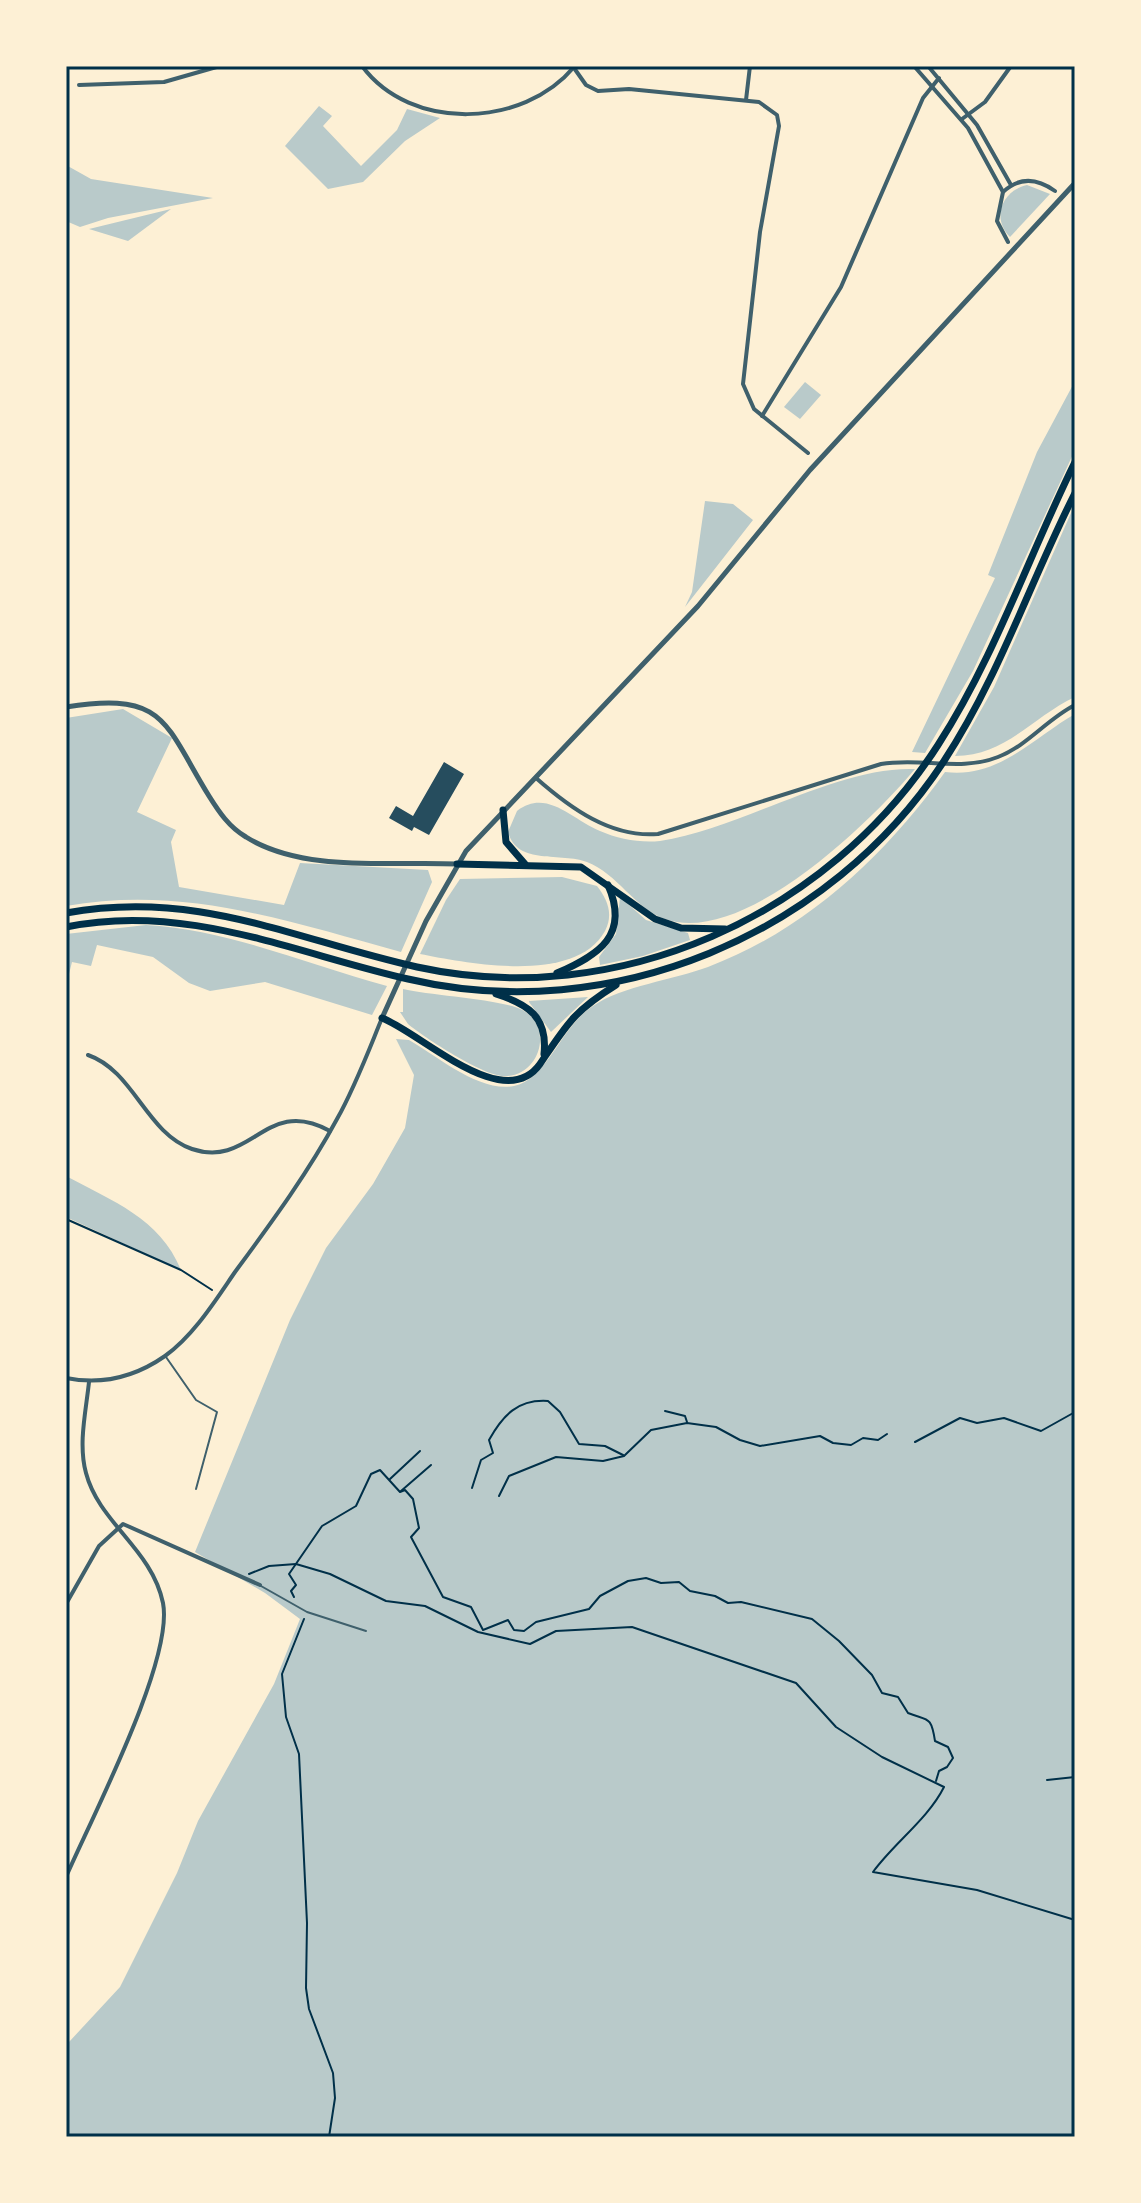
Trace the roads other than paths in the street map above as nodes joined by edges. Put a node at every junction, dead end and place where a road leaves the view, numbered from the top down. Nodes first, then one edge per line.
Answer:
1 (220, 66) edge
2 (362, 66) edge
3 (750, 66) edge
4 (914, 66) edge
5 (928, 66) edge
6 (1011, 66) edge
7 (574, 67) edge
8 (939, 78) junction
9 (932, 84) junction
10 (79, 85) dead end
11 (746, 100) junction
12 (970, 114) junction
13 (962, 119) junction
14 (1075, 183) edge
15 (1011, 185) junction
16 (1055, 191) dead end
17 (1003, 192) junction
18 (1008, 242) dead end
19 (66, 277) edge
20 (66, 289) edge
21 (762, 416) junction
22 (808, 453) dead end
23 (1075, 462) edge
24 (1075, 493) edge
25 (1075, 705) edge
26 (66, 707) edge
27 (536, 778) junction
28 (503, 810) junction
29 (457, 864) junction
30 (525, 864) junction
31 (607, 883) junction
32 (66, 913) edge
33 (66, 927) edge
34 (731, 929) junction
35 (548, 976) junction
36 (621, 981) junction
37 (486, 991) junction
38 (382, 1018) junction
39 (88, 1055) dead end
40 (544, 1055) junction
41 (330, 1131) junction
42 (165, 1356) junction
43 (66, 1378) edge
44 (89, 1382) junction
45 (196, 1489) dead end
46 (119, 1527) junction
47 (260, 1585) joint
48 (66, 1604) edge
49 (366, 1631) dead end
50 (66, 1877) edge

1 - 10 street
2 - 7 street
3 - 11 street
4 - 9 street
5 - 8 street
6 - 12 street
7 - 11 street
8 - 9 street
8 - 12 street
9 - 13 street
9 - 21 street
11 - 21 street
12 - 13 street
12 - 15 street
13 - 17 street
14 - 27 street
15 - 16 street
15 - 17 street
17 - 18 street
19 - 20 street
21 - 22 street
23 - 34 highway
24 - 36 highway
25 - 27 street
26 - 29 street
27 - 28 street
28 - 29 street
28 - 30 highway
29 - 30 highway
29 - 38 street
30 - 31 highway
31 - 34 highway
31 - 35 highway
32 - 35 highway
33 - 37 highway
34 - 35 highway
36 - 37 highway
36 - 40 highway
37 - 40 highway
38 - 40 highway
38 - 41 street
39 - 41 street
41 - 42 street
42 - 44 street
42 - 45 lane
43 - 44 street
44 - 46 street
46 - 47 street
46 - 48 street
46 - 50 street
47 - 49 lane

